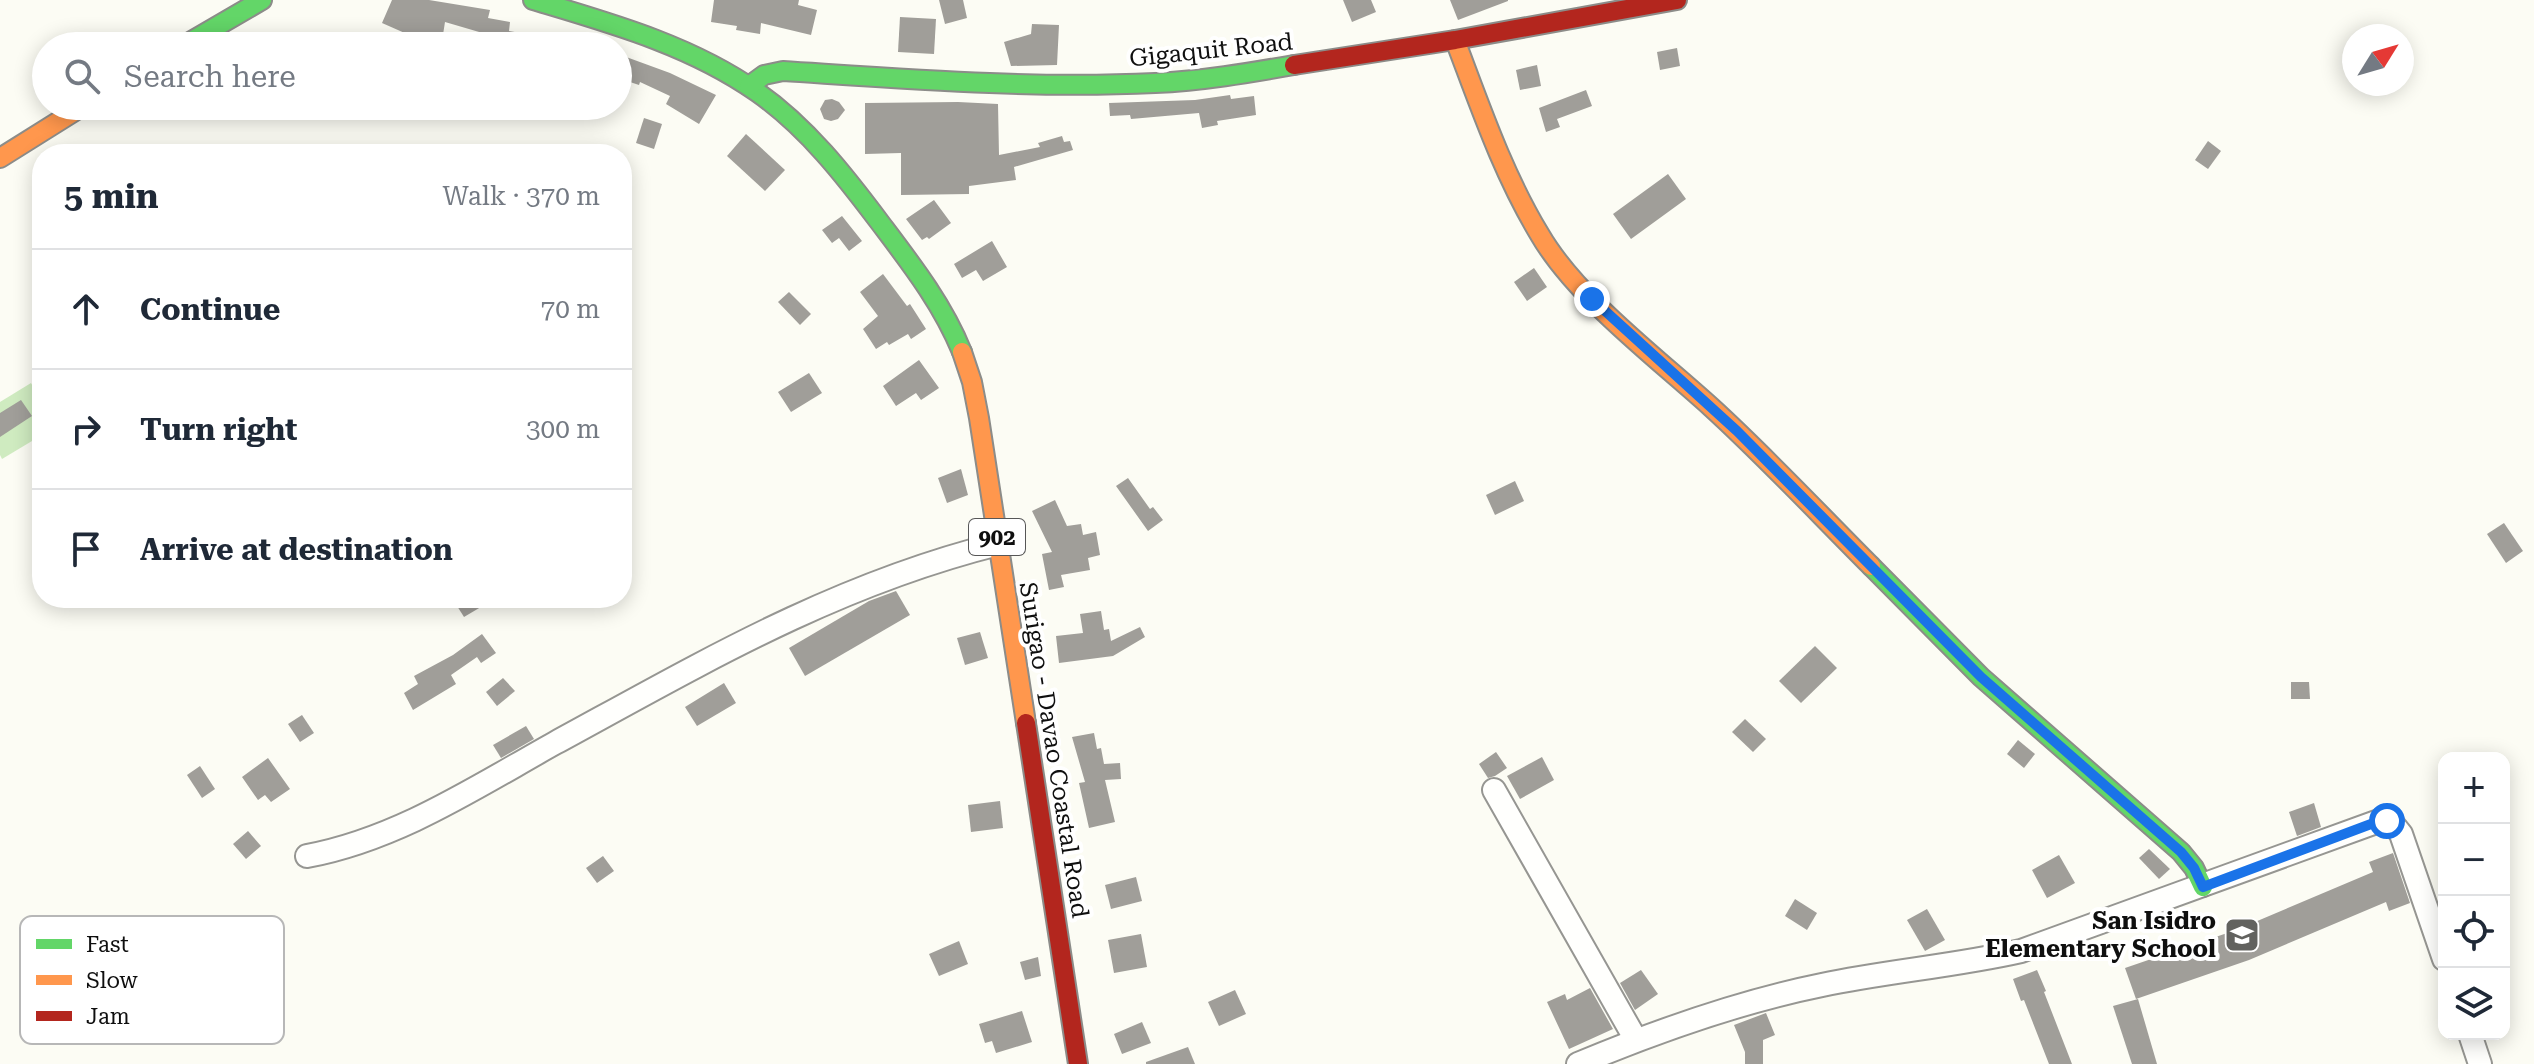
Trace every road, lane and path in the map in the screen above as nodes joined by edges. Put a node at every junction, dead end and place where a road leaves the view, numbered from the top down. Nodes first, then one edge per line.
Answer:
1 (262, 0) edge
2 (533, 0) edge
3 (1677, 0) edge
4 (207, 32) edge
5 (1455, 40) junction
6 (749, 86) junction
7 (61, 120) edge
8 (0, 158) edge
9 (998, 544) junction
10 (1494, 790) dead end
11 (307, 856) dead end
12 (2203, 887) junction
13 (2438, 942) edge
14 (1636, 1040) junction
15 (2472, 1040) edge
16 (1078, 1064) edge
17 (1578, 1064) edge
18 (2480, 1064) edge

1 - 4 main road
2 - 6 main road, Surigao - Davao Coastal Road / 902
3 - 5 main road, Gigaquit Road
5 - 6 main road, Gigaquit Road
5 - 12 main road
6 - 9 main road, Surigao - Davao Coastal Road / 902
7 - 8 main road
9 - 11 street
9 - 16 main road, Surigao - Davao Coastal Road / 902
10 - 14 street
12 - 13 street
12 - 14 street
14 - 17 street
15 - 18 street

